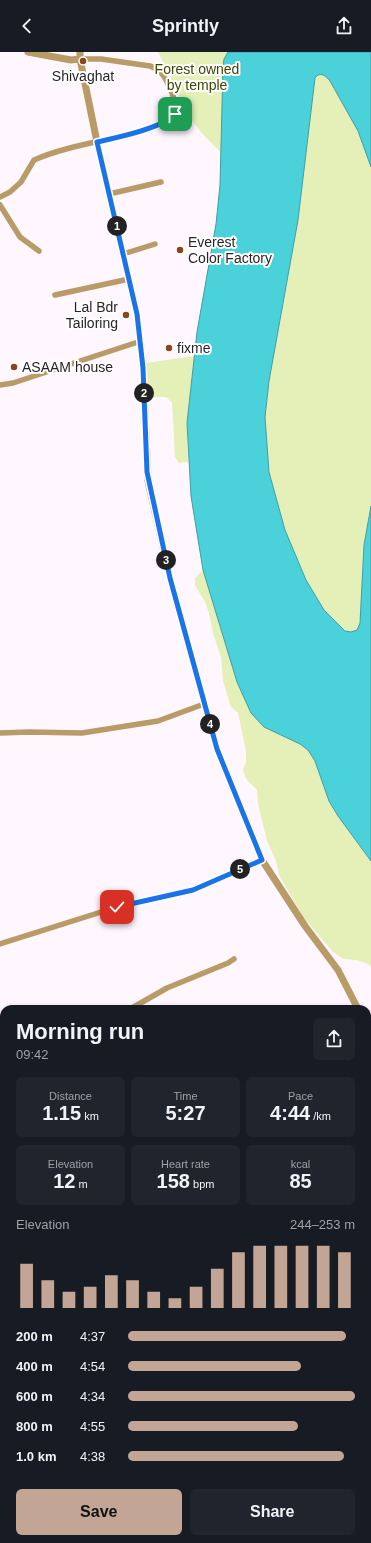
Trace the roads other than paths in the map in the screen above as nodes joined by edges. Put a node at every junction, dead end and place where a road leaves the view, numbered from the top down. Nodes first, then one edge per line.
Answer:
1 (32, 52) edge
2 (80, 55) edge
3 (97, 142) junction
4 (161, 182) dead end
5 (109, 194) junction
6 (0, 197) edge
7 (0, 205) edge
8 (155, 244) dead end
9 (39, 251) dead end
10 (123, 254) junction
11 (129, 279) junction
12 (55, 295) dead end
13 (141, 341) junction
14 (0, 385) edge
15 (204, 704) junction
16 (0, 733) edge
17 (262, 860) junction
18 (0, 944) edge
19 (234, 959) dead end
20 (137, 1005) edge
21 (356, 1005) edge

1 - 2 street
2 - 3 street
2 - 3 street
3 - 5 street
3 - 6 street
4 - 5 street
5 - 10 street
7 - 9 street
8 - 10 street
10 - 11 street
11 - 12 street
11 - 13 street
13 - 14 street
13 - 15 street
15 - 16 street
15 - 17 street
17 - 18 street
17 - 21 street
19 - 20 street

